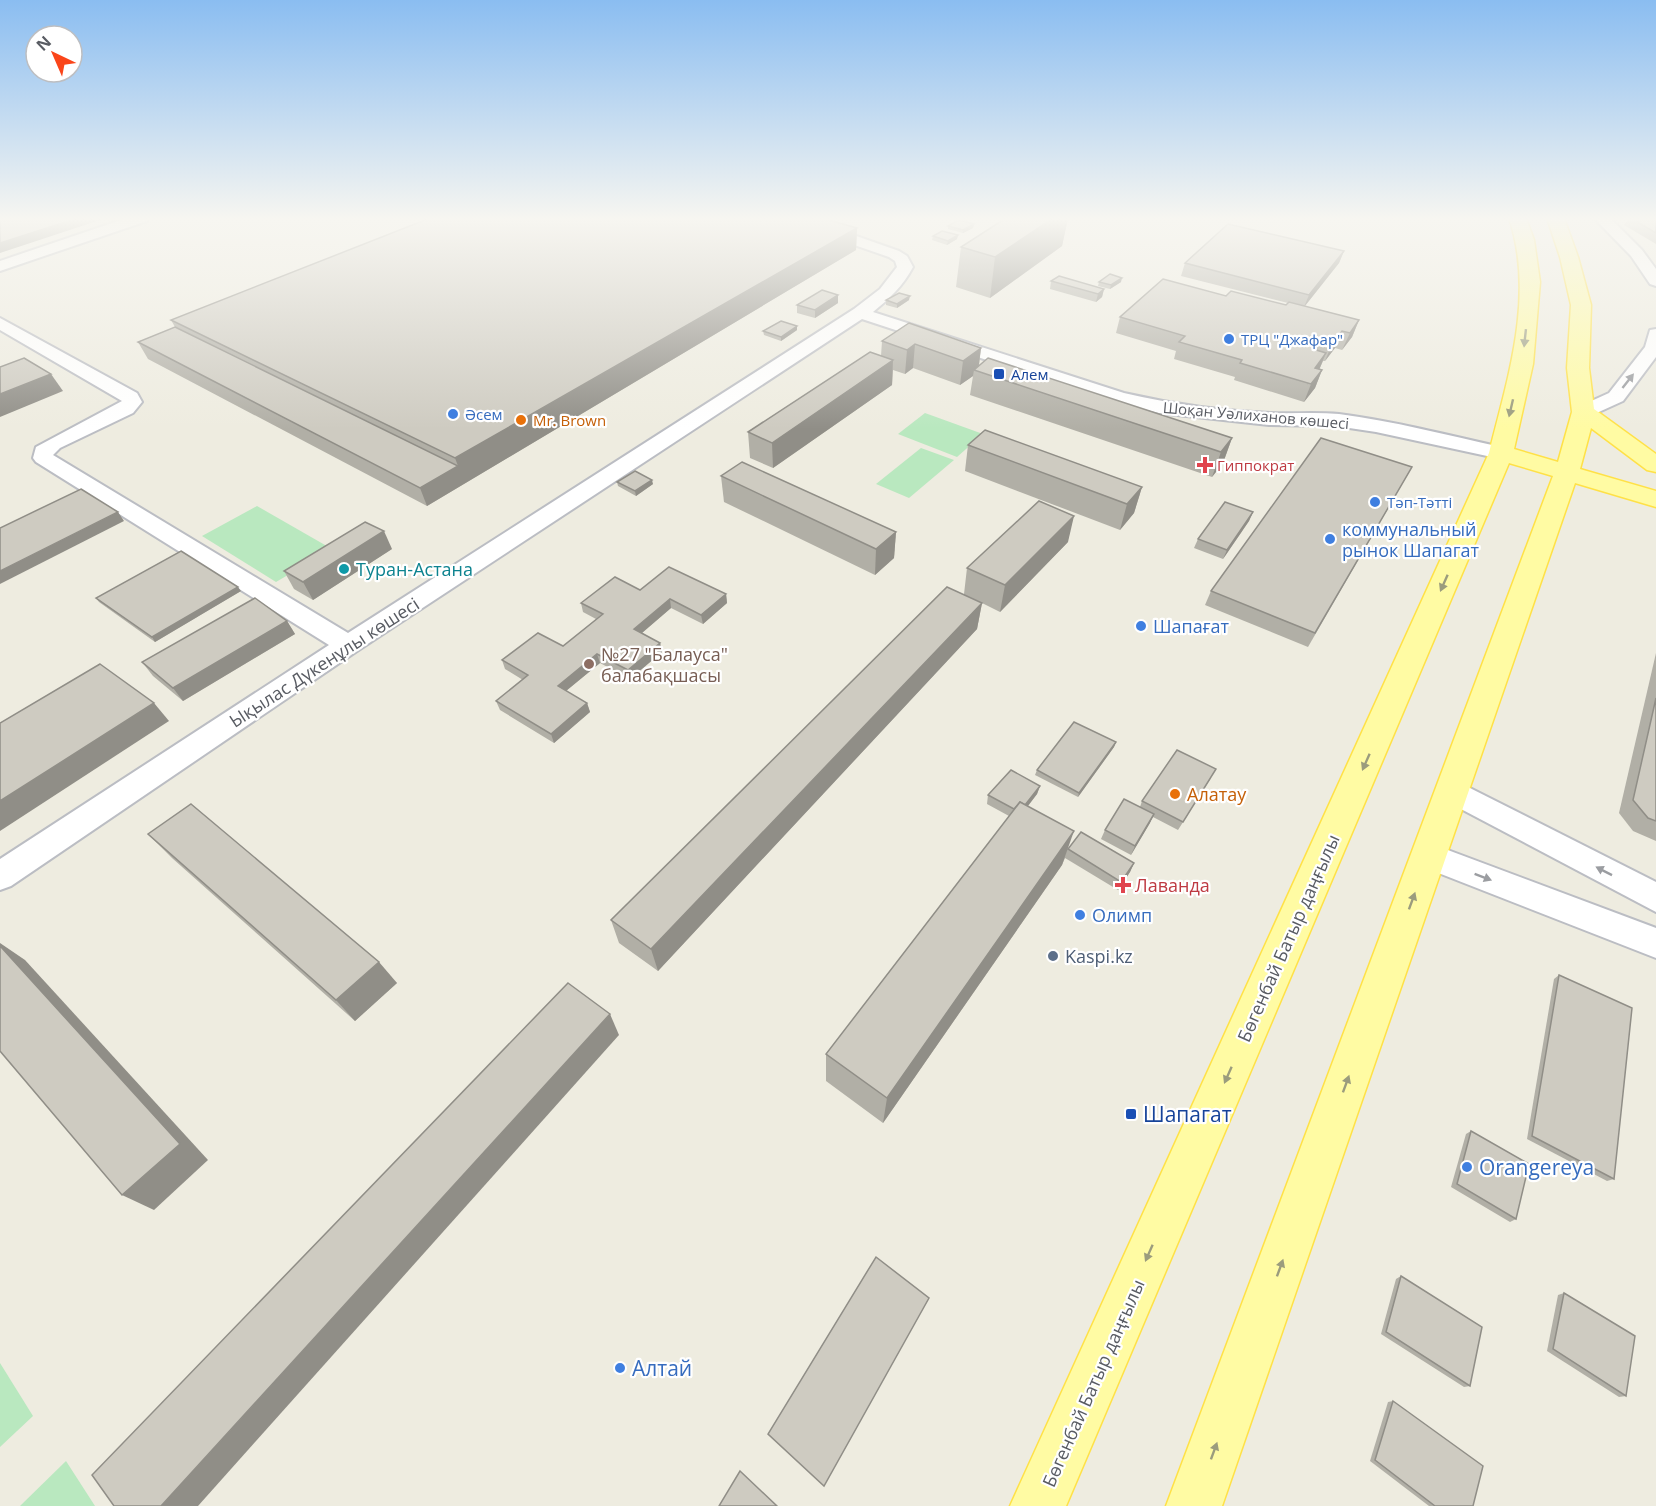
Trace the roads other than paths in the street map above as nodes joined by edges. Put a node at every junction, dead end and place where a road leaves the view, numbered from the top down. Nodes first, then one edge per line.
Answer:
1 (891, 288) edge
2 (1530, 288) edge
3 (1577, 288) edge
4 (860, 313) junction
5 (0, 323) edge
6 (1656, 334) edge
7 (1583, 412) junction
8 (1501, 453) junction
9 (1656, 465) edge
10 (1567, 472) junction
11 (1656, 499) edge
12 (348, 645) junction
13 (1452, 791) junction
14 (1429, 856) junction
15 (0, 876) edge
16 (1656, 898) edge
17 (1656, 943) edge
18 (1196, 1505) edge
19 (1038, 1506) edge

1 - 4 street, Ықылас Дүкенұлы көшесі
2 -> 8 main road, Бөгенбай Батыр даңғылы
3 - 7 main road
4 - 8 street, Шоқан Уәлиханов көшесі
4 - 12 street, Ықылас Дүкенұлы көшесі
5 - 12 street
7 -> 6 street
7 - 9 main road
7 - 10 main road
8 - 10 main road, Шоқан Уәлиханов көшесі
8 -> 19 main road, Бөгенбай Батыр даңғылы
10 - 11 main road, Шоқан Уәлиханов көшесі
10 - 13 main road
12 - 15 street, Ықылас Дүкенұлы көшесі
13 - 14 main road
16 -> 13 street
14 -> 17 street
18 -> 14 main road

